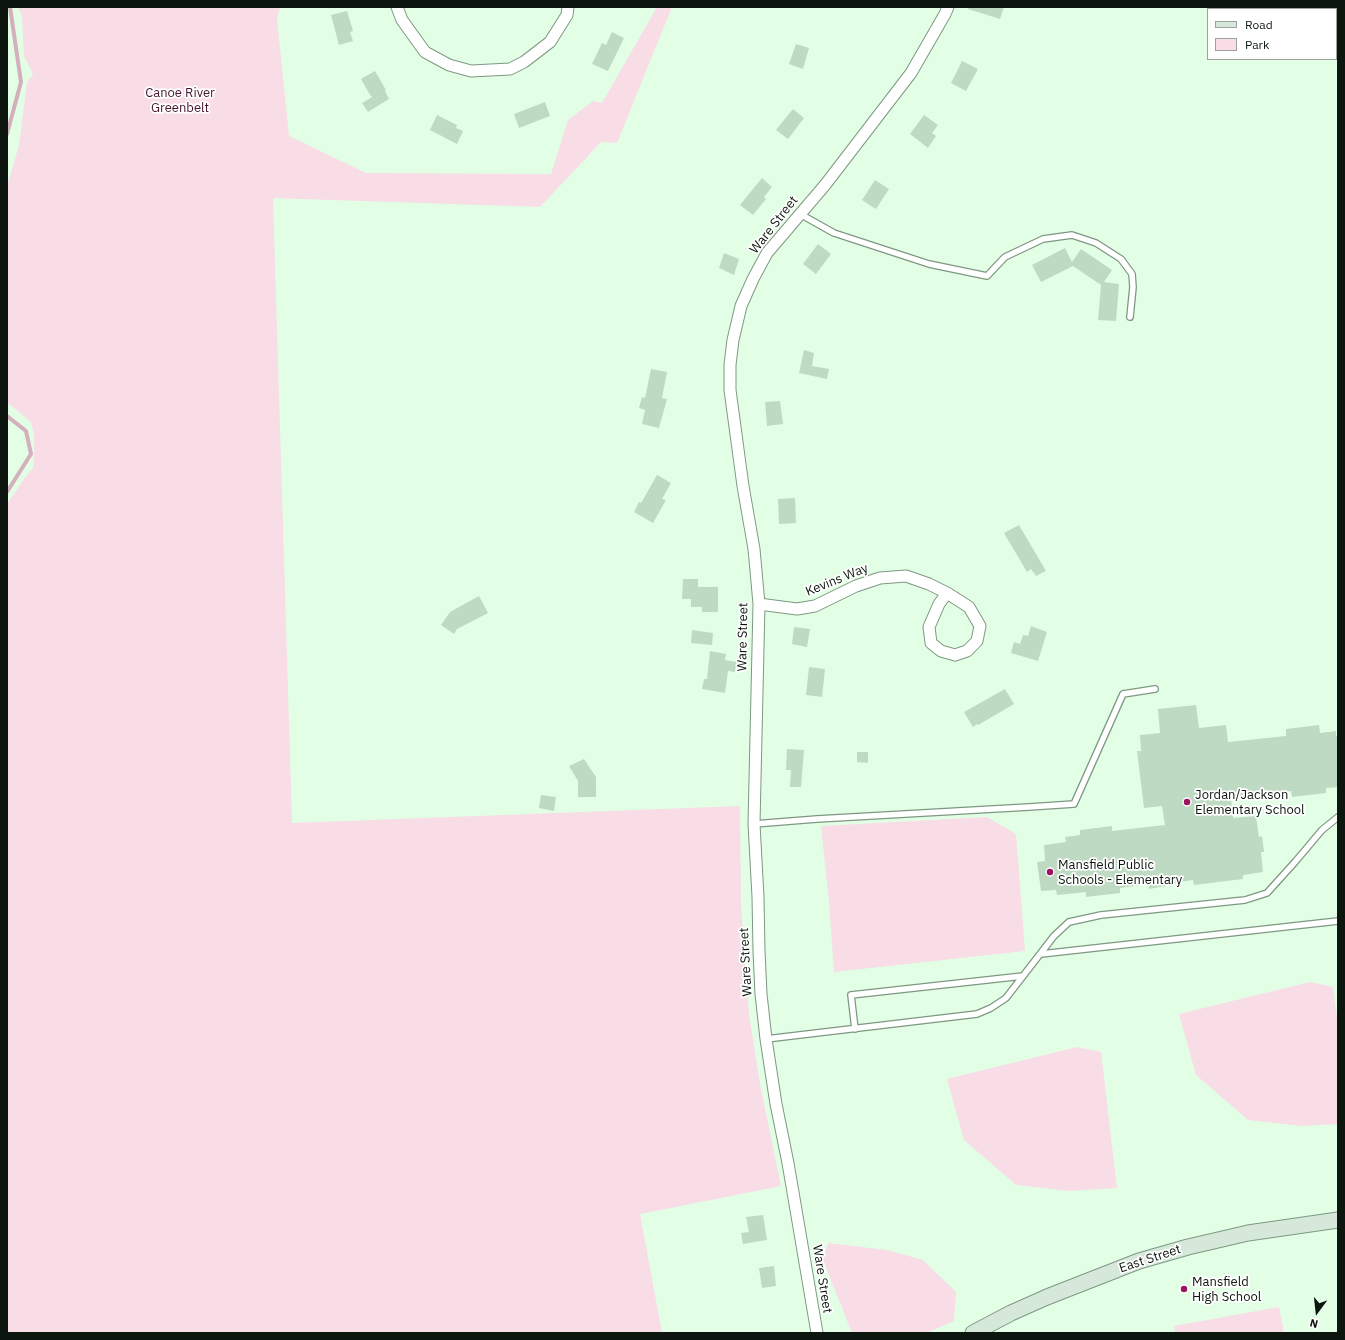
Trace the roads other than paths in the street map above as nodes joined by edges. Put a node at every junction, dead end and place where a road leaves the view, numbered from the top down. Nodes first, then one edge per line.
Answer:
1 (397, 7) edge
2 (568, 7) edge
3 (948, 7) edge
4 (800, 214) junction
5 (1130, 317) dead end
6 (947, 593) junction
7 (759, 604) junction
8 (1155, 689) dead end
9 (1338, 817) edge
10 (754, 824) junction
11 (1338, 921) edge
12 (1041, 954) junction
13 (1023, 976) junction
14 (855, 1029) junction
15 (766, 1039) junction
16 (1338, 1220) edge
17 (817, 1333) edge
18 (973, 1333) edge

1 - 2 street
3 - 4 street, Ware Street
4 - 5 lane
4 - 7 street, Ware Street
6 - 6 street, Kevins Way
6 - 7 street, Kevins Way
7 - 10 street, Ware Street
8 - 10 lane
9 - 12 lane
10 - 15 street, Ware Street
11 - 12 lane
12 - 13 lane
13 - 14 lane
13 - 14 lane
14 - 15 lane
15 - 17 street, Ware Street
16 - 18 main road, East Street

